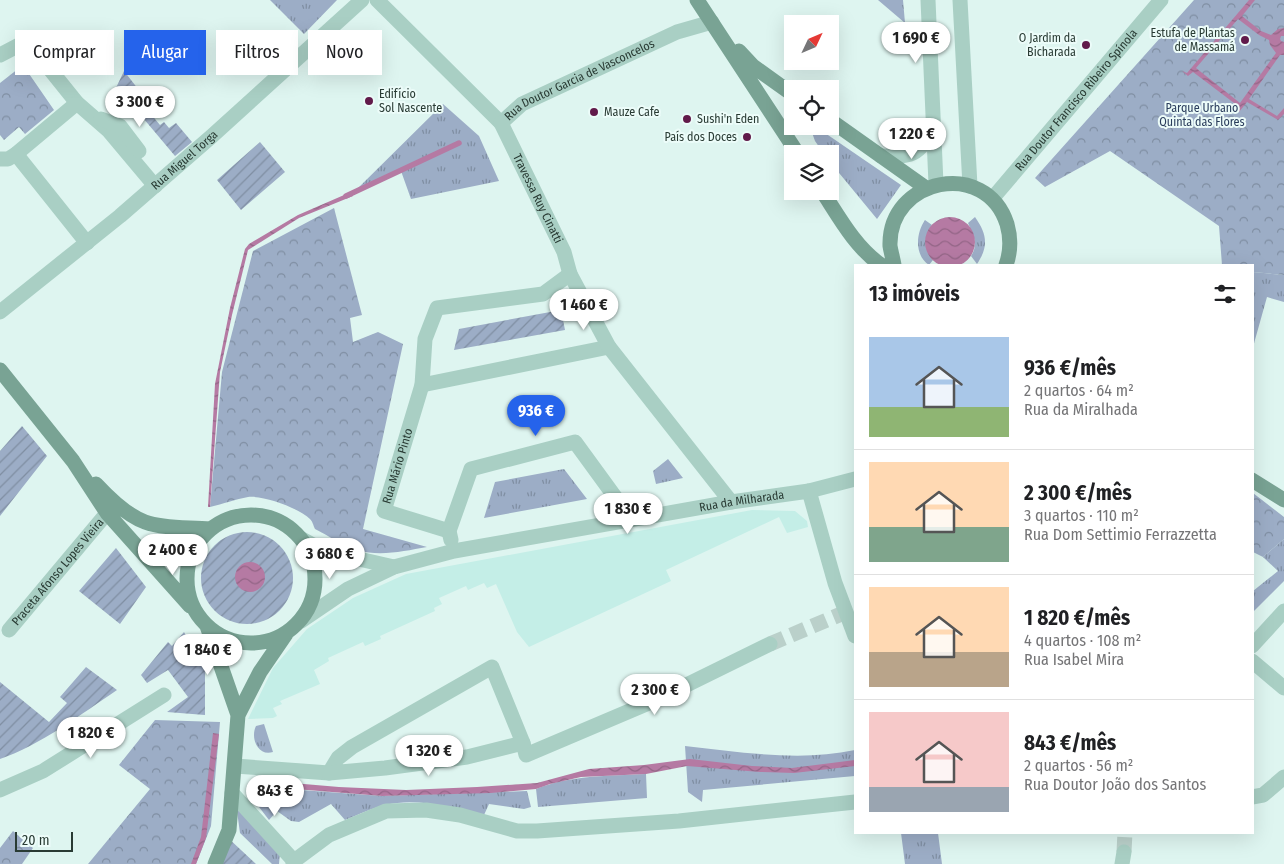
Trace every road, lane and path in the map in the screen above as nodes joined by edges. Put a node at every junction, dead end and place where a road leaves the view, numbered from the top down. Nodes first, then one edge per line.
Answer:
1 (362, 0) edge
2 (377, 0) edge
3 (697, 0) edge
4 (928, 0) edge
5 (960, 0) edge
6 (1161, 0) edge
7 (712, 22) junction
8 (0, 56) edge
9 (784, 88) edge
10 (77, 103) junction
11 (501, 123) junction
12 (839, 126) edge
13 (934, 126) junction
14 (792, 145) edge
15 (16, 154) junction
16 (881, 156) junction
17 (0, 159) edge
18 (158, 183) junction
19 (931, 186) junction
20 (970, 186) junction
21 (992, 199) junction
22 (828, 200) edge
23 (87, 243) junction
24 (1010, 262) edge
25 (880, 264) edge
26 (894, 264) edge
27 (570, 274) junction
28 (0, 312) edge
29 (609, 347) junction
30 (0, 370) edge
31 (422, 385) junction
32 (73, 461) junction
33 (854, 479) edge
34 (1254, 481) edge
35 (810, 491) junction
36 (1284, 500) edge
37 (730, 502) junction
38 (107, 513) junction
39 (130, 513) junction
40 (628, 520) junction
41 (210, 529) junction
42 (449, 531) junction
43 (302, 539) junction
44 (454, 551) junction
45 (394, 566) junction
46 (195, 610) junction
47 (1284, 611) edge
48 (301, 621) junction
49 (207, 626) junction
50 (9, 630) dead end
51 (854, 633) edge
52 (286, 634) junction
53 (770, 644) tunnel mouth
54 (1254, 644) edge
55 (1254, 663) edge
56 (1284, 688) edge
57 (164, 695) dead end
58 (238, 715) junction
59 (523, 743) junction
60 (235, 766) junction
61 (329, 773) junction
62 (1284, 777) edge
63 (0, 790) edge
64 (232, 793) junction
65 (1254, 796) edge
66 (854, 802) edge
67 (294, 862) edge
68 (215, 864) edge

1 - 18 street, Rua Miguel Torga
2 - 11 street, Rua Doutor Garcia de Vasconcelos
3 - 7 street
4 - 13 street
5 - 20 street
6 - 21 street, Rua Doutor Francisco Ribeiro Spínola
7 - 9 street
7 - 11 street, Rua Doutor Garcia de Vasconcelos
7 - 14 street
8 - 10 street
10 - 15 street
10 - 18 street
11 - 27 street, Travessa Ruy Cinatti
12 - 16 street
13 - 16 street
13 - 19 street
15 - 17 street
15 - 23 street
16 - 19 street
18 - 23 street, Rua Miguel Torga
19 - 20 street
19 - 26 street
20 - 21 street
21 - 24 street
22 - 25 street
23 - 28 street, Rua Miguel Torga
27 - 29 street
27 - 31 street, Rua Mário Pinto
29 - 31 street
29 - 37 street
30 - 32 street
31 - 42 street, Rua Mário Pinto
32 - 38 street
32 - 39 street
33 - 35 street, Rua da Milharada
34 - 36 street
35 - 37 street, Rua da Milharada
35 - 51 street
37 - 40 street, Rua da Milharada
38 - 39 street
38 - 46 street
38 - 50 street, Praceta Afonso Lopes Vieira
39 - 41 street
40 - 42 street
40 - 44 street, Rua da Milharada
41 - 43 street
41 - 46 street
42 - 44 street
43 - 45 street
43 - 48 street
44 - 45 street, Rua da Milharada
45 - 48 street
46 - 49 street
47 - 54 street
48 - 52 street
49 - 52 street
49 - 58 street
52 - 58 street
53 - 59 street
55 - 56 street
57 - 63 street
58 - 60 street
59 - 61 street
59 - 61 street
60 - 61 street
60 - 64 street
62 - 65 street
64 - 67 street
64 - 68 street
66 - 67 street

